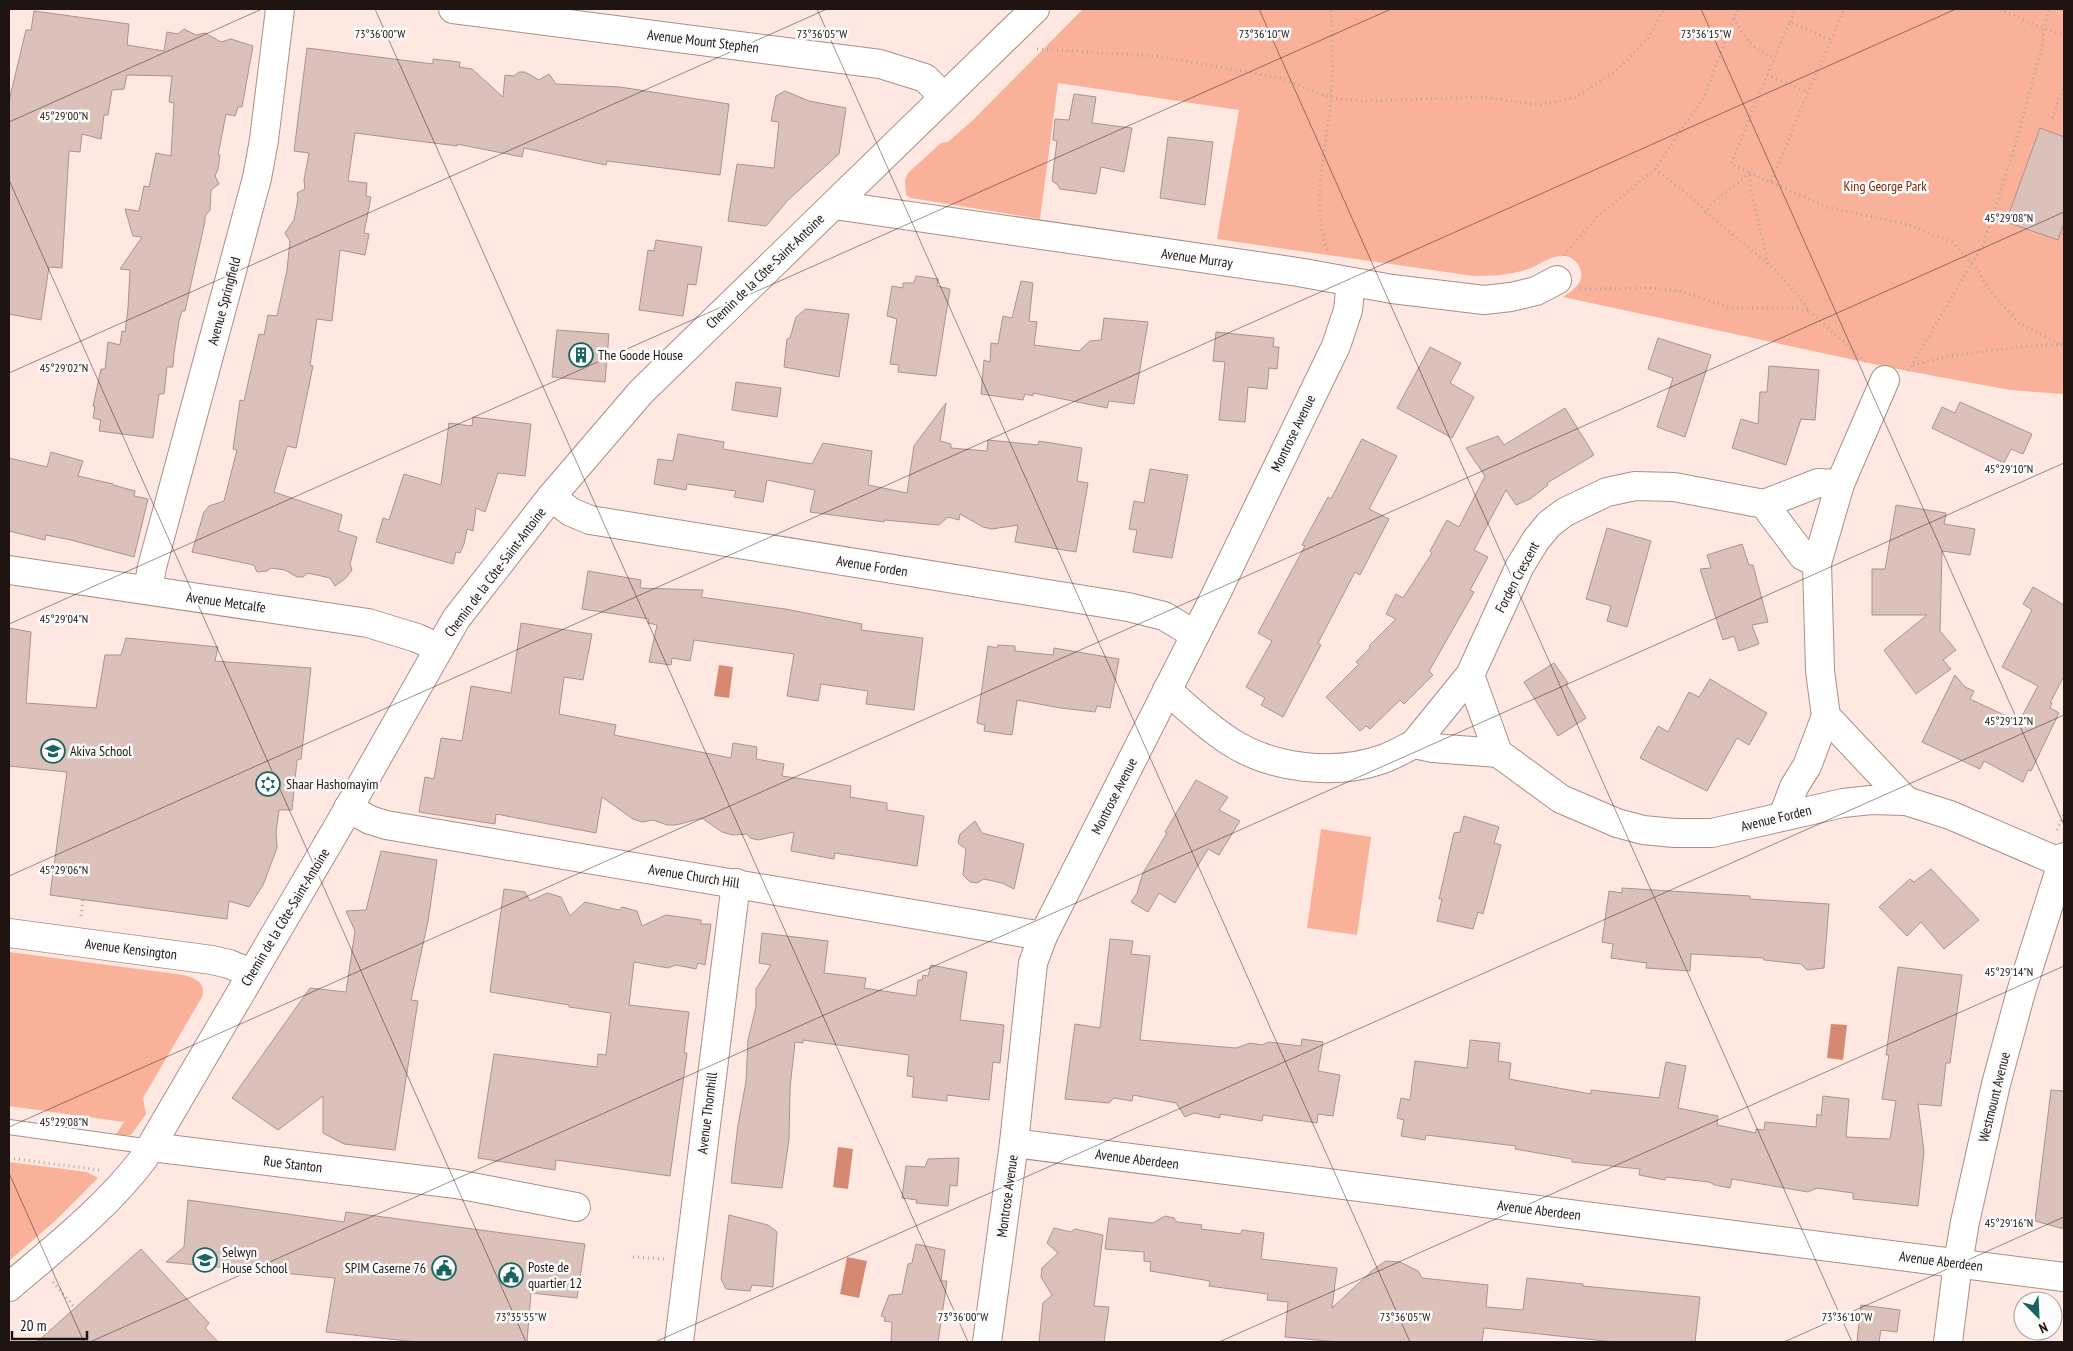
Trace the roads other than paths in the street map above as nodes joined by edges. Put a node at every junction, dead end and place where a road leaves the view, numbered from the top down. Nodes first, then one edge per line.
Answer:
1 (280, 9) edge
2 (454, 9) edge
3 (1034, 9) edge
4 (943, 96) junction
5 (834, 205) junction
6 (1563, 275) road end
7 (1351, 282) junction
8 (1886, 373) road end
9 (1840, 484) junction
10 (551, 497) junction
11 (1764, 504) junction
12 (1817, 563) junction
13 (9, 570) edge
14 (148, 590) junction
15 (1194, 634) junction
16 (439, 648) junction
17 (1470, 675) junction
18 (1167, 690) junction
19 (1826, 716) junction
20 (1414, 744) junction
21 (1498, 753) junction
22 (1906, 801) junction
23 (348, 808) junction
24 (1784, 816) junction
25 (2063, 862) edge
26 (736, 883) junction
27 (9, 933) edge
28 (1044, 936) junction
29 (251, 973) junction
30 (9, 1128) edge
31 (1014, 1143) junction
32 (151, 1147) junction
33 (576, 1206) dead end
34 (1958, 1263) junction
35 (2064, 1277) edge
36 (9, 1287) edge
37 (679, 1342) edge
38 (987, 1342) edge
39 (1948, 1342) edge

1 - 14 street, Avenue Springfield
2 - 4 street, Avenue Mount Stephen
3 - 4 street, Chemin de la Côte-Saint-Antoine
4 - 5 street, Chemin de la Côte-Saint-Antoine
5 - 7 street, Avenue Murray
5 - 10 street, Chemin de la Côte-Saint-Antoine
6 - 7 street, Avenue Murray
7 - 15 street, Montrose Avenue
8 - 9 street
9 - 11 street
9 - 12 street
10 - 15 street, Avenue Forden
10 - 16 street, Chemin de la Côte-Saint-Antoine
11 - 12 street
11 - 17 street, Forden Crescent
12 - 19 street
13 - 14 street, Avenue Metcalfe
14 - 16 street, Avenue Metcalfe
15 - 18 street, Montrose Avenue
16 - 23 street, Chemin de la Côte-Saint-Antoine
17 - 20 street, Forden Crescent
17 - 21 street
18 - 20 street
18 - 28 street, Montrose Avenue
19 - 22 street
19 - 24 street
20 - 21 street
21 - 24 street, Avenue Forden
22 - 24 street, Avenue Forden
22 - 25 street, Avenue Forden
23 - 26 street, Avenue Church Hill
23 - 29 street, Chemin de la Côte-Saint-Antoine
25 - 34 street, Westmount Avenue
26 - 28 street, Avenue Church Hill
26 - 37 street, Avenue Thornhill
27 - 29 street, Avenue Kensington
28 - 31 street, Montrose Avenue
29 - 32 street, Chemin de la Côte-Saint-Antoine
30 - 32 lane, Rue Stanton
31 - 34 street, Avenue Aberdeen
31 - 38 street, Montrose Avenue
32 - 33 street, Rue Stanton
32 - 36 street, Chemin de la Côte-Saint-Antoine
34 - 35 street, Avenue Aberdeen
34 - 39 street, Westmount Avenue

